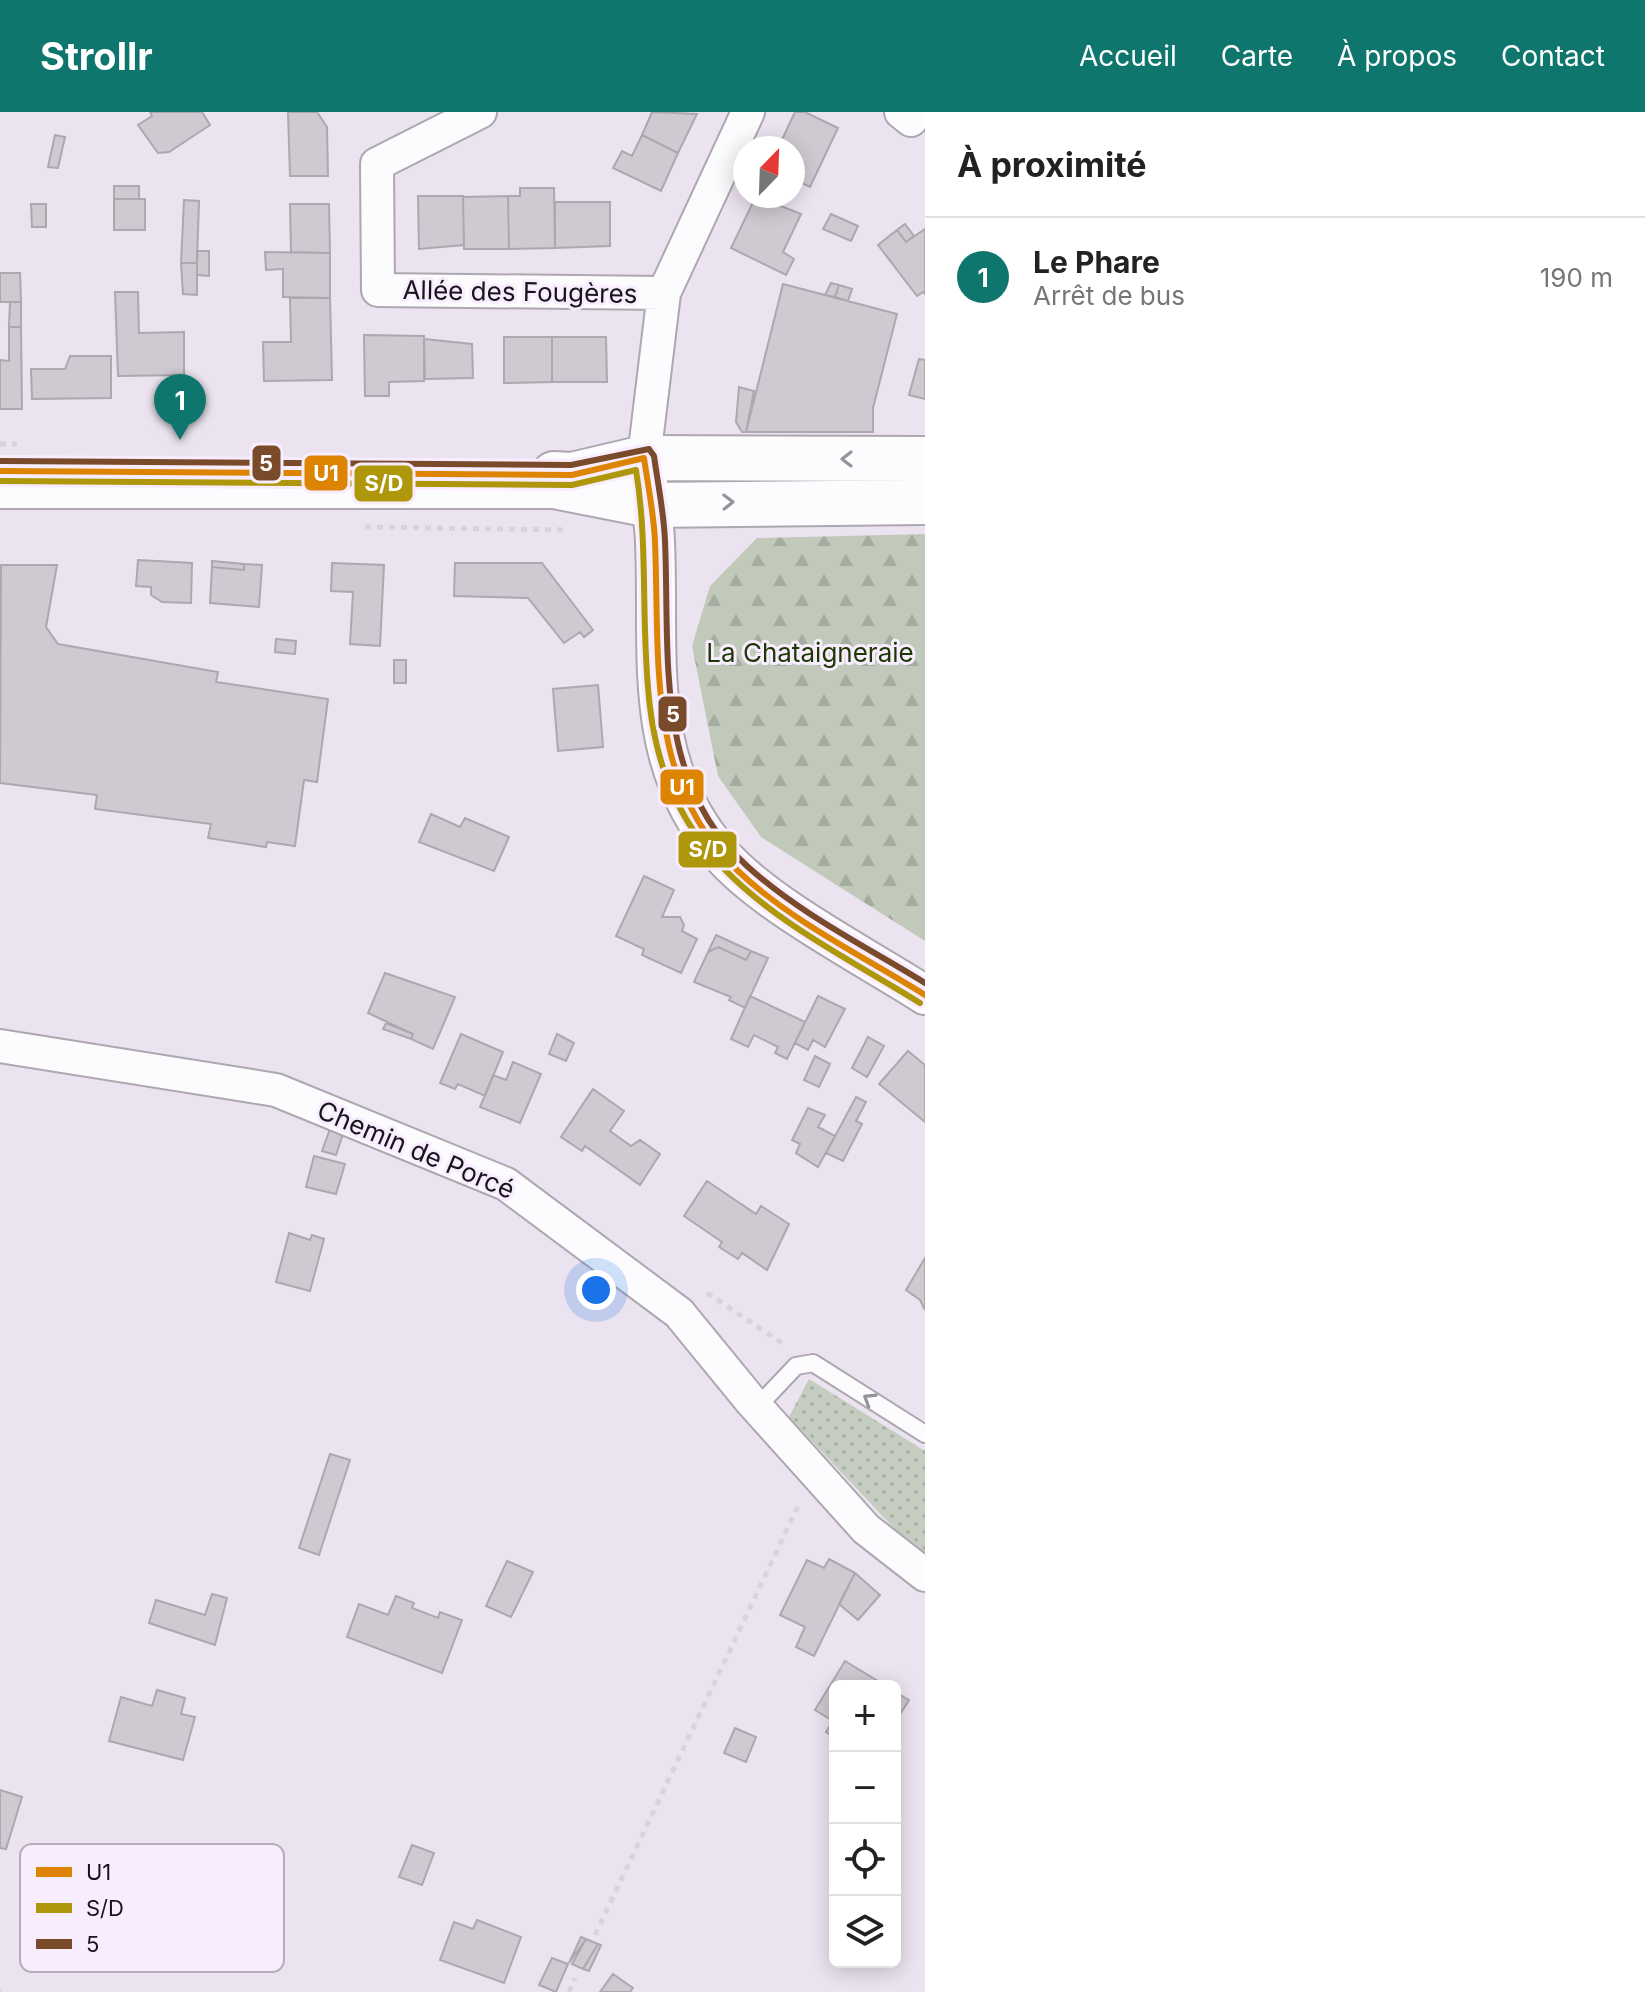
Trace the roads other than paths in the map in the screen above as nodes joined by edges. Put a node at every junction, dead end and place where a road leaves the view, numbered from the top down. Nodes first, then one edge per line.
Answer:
1 (480, 112) edge
2 (748, 112) edge
3 (664, 293) junction
4 (644, 458) junction
5 (925, 459) edge
6 (0, 471) edge
7 (0, 486) edge
8 (925, 502) edge
9 (650, 505) junction
10 (925, 995) edge
11 (0, 1046) edge
12 (757, 1407) junction
13 (925, 1434) edge
14 (925, 1575) edge

1 - 3 street, Allée des Fougères
2 - 3 street
3 - 4 street
5 -> 4 main road
4 - 6 main road
4 - 9 street
7 - 9 main road
9 -> 8 main road
9 - 10 street
11 - 12 street, Chemin de Porcé
13 -> 12 lane
12 - 14 street, Chemin de Porcé

